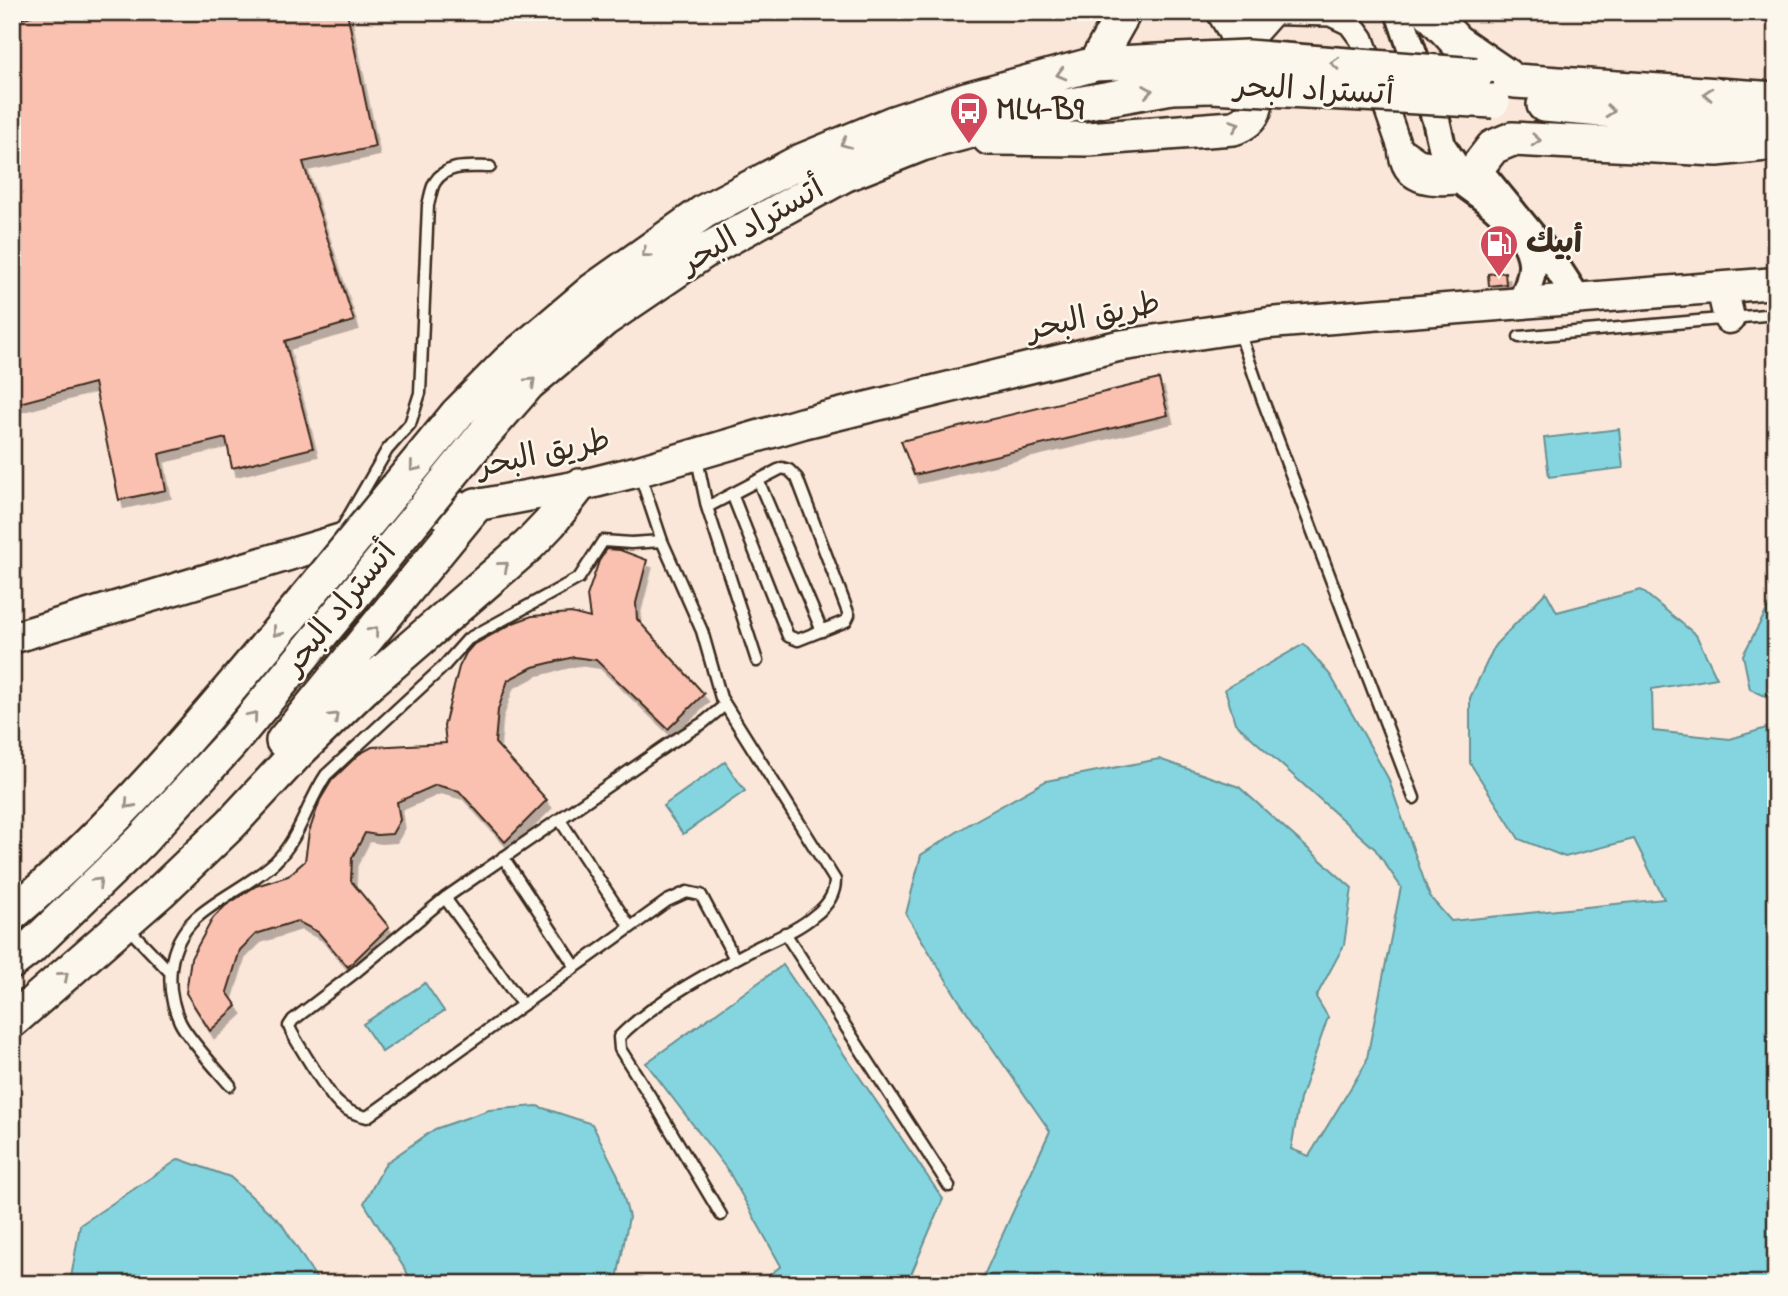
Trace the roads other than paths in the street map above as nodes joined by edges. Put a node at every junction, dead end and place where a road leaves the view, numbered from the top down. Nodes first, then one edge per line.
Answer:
1 (1224, 12) edge
2 (1255, 12) edge
3 (1399, 12) edge
4 (1429, 12) edge
5 (1127, 13) edge
6 (1267, 13) edge
7 (1245, 50) junction
8 (1095, 64) junction
9 (1206, 73) junction
10 (1495, 86) junction
11 (1776, 99) edge
12 (1776, 125) edge
13 (948, 138) junction
14 (1776, 143) edge
15 (490, 167) dead end
16 (1465, 170) junction
17 (1776, 283) edge
18 (1722, 288) junction
19 (1577, 298) junction
20 (1520, 304) junction
21 (1776, 314) edge
22 (1730, 318) junction
23 (1238, 327) junction
24 (1519, 337) dead end
25 (696, 455) junction
26 (639, 471) junction
27 (758, 480) junction
28 (579, 486) junction
29 (732, 494) junction
30 (476, 505) junction
31 (707, 507) junction
32 (441, 512) dead end
33 (340, 540) joint
34 (663, 541) junction
35 (822, 631) junction
36 (12, 638) edge
37 (757, 661) dead end
38 (725, 705) junction
39 (1414, 798) dead end
40 (560, 820) junction
41 (503, 857) junction
42 (160, 892) junction
43 (445, 898) junction
44 (12, 914) edge
45 (125, 925) junction
46 (630, 927) junction
47 (785, 933) junction
48 (735, 959) junction
49 (12, 962) edge
50 (575, 966) junction
51 (170, 972) junction
52 (522, 1004) junction
53 (12, 1021) edge
54 (230, 1085) dead end
55 (949, 1186) dead end
56 (721, 1215) dead end

1 - 7 highway
2 - 6 street
3 - 16 main road
4 - 10 highway
5 - 8 highway
6 - 7 highway
6 - 16 street
13 -> 7 highway
8 - 9 highway, أتستراد البحر
8 -> 44 highway, أتستراد البحر, bridge
9 - 10 highway, أتستراد البحر, bridge
13 -> 9 highway, أتستراد البحر
11 -> 10 highway, أتستراد البحر
10 -> 12 highway, أتستراد البحر
49 -> 13 highway, أتستراد البحر, bridge
16 -> 14 highway
15 - 33 lane
16 - 19 main road
16 - 20 main road
17 - 18 main road, طريق البحر
18 - 19 main road, طريق البحر
18 - 22 main road
19 - 20 main road, طريق البحر
20 - 23 main road, طريق البحر
21 - 22 lane
22 - 24 lane
23 - 25 main road, طريق البحر
23 - 39 lane
25 - 26 main road, طريق البحر
25 - 31 lane
26 - 28 main road, طريق البحر
26 - 34 lane
27 - 29 lane
27 - 35 lane
27 - 35 lane
28 - 30 main road, طريق البحر
42 -> 28 highway
29 - 31 lane
29 - 35 lane
30 - 32 main road, طريق البحر
42 -> 30 highway
31 - 37 lane
33 - 36 main road
34 - 38 lane
34 - 51 lane
38 - 40 lane
38 - 47 lane
40 - 41 lane
40 - 46 lane
41 - 43 lane
41 - 50 lane
42 - 45 highway
43 - 52 lane
43 - 52 lane
45 - 51 lane
53 -> 45 highway
46 - 48 lane
46 - 50 lane
47 - 48 lane
47 - 55 lane
48 - 56 lane
50 - 52 lane
51 - 54 lane

